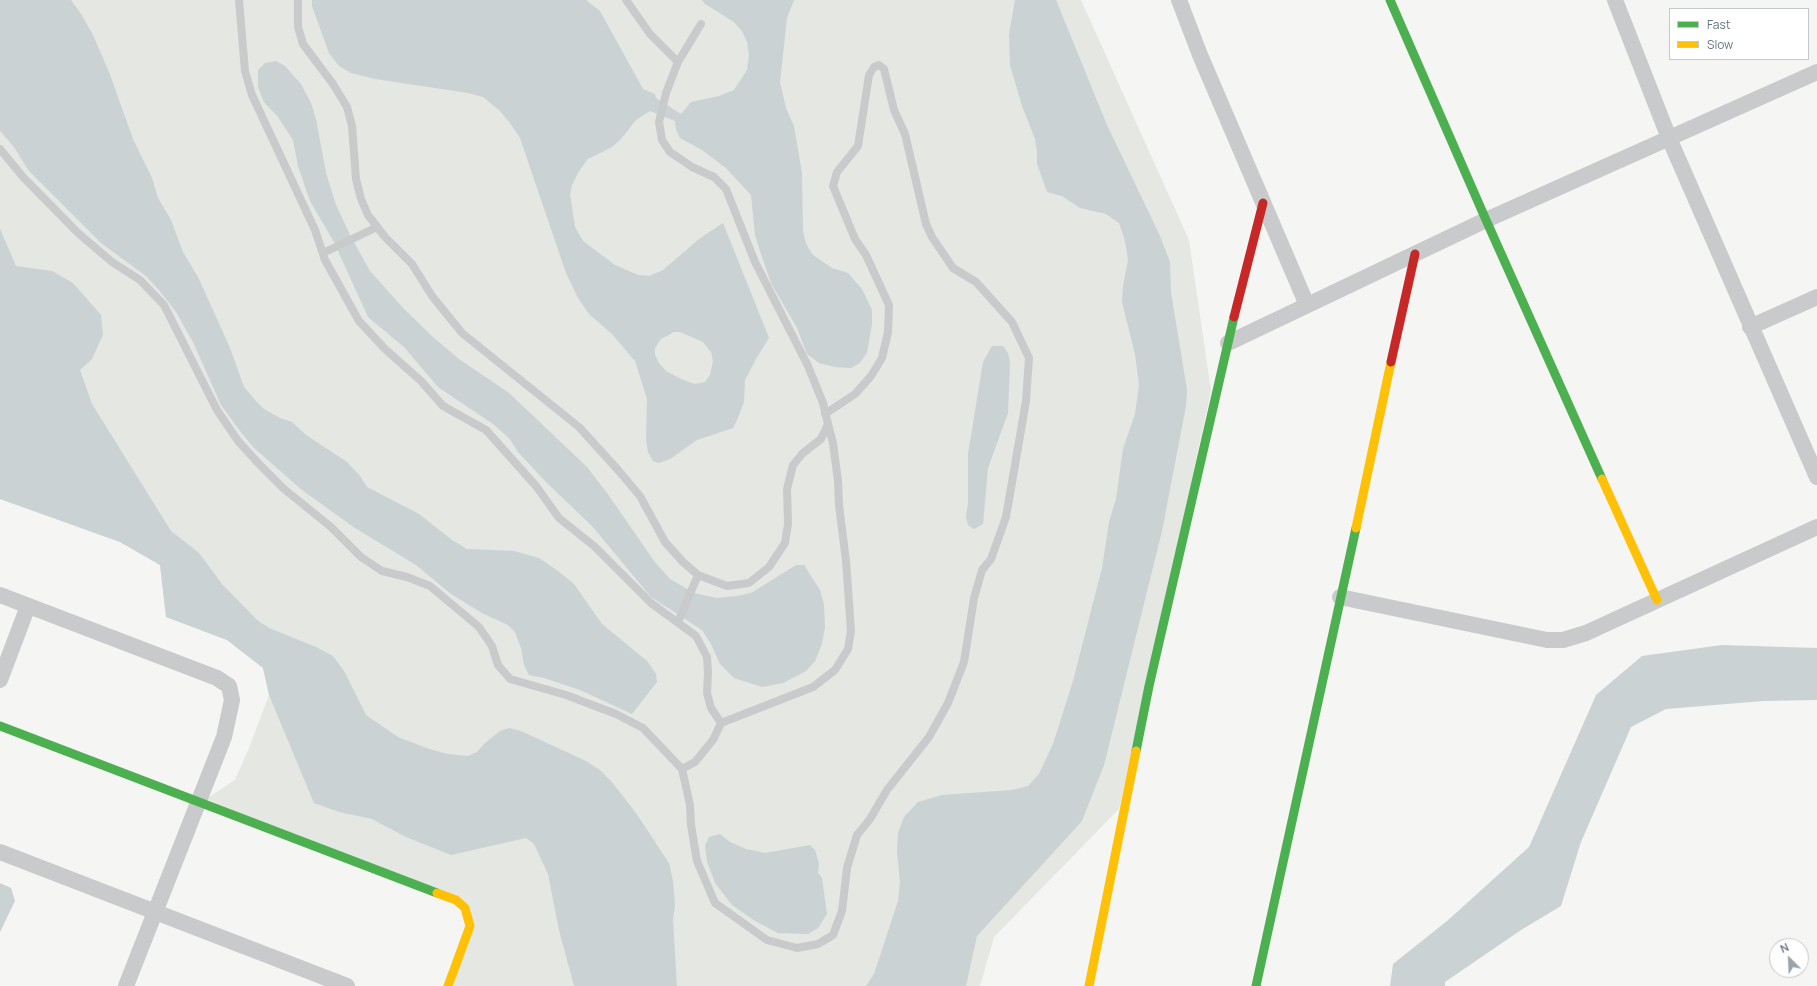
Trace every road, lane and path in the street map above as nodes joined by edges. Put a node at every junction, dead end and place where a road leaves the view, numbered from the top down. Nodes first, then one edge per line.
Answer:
1 (239, 0) edge
2 (298, 0) edge
3 (626, 0) edge
4 (1179, 0) edge
5 (1390, 0) edge
6 (1615, 0) edge
7 (701, 24) dead end
8 (678, 62) junction
9 (1817, 72) edge
10 (1669, 138) junction
11 (0, 149) edge
12 (1263, 203) junction
13 (1486, 220) junction
14 (375, 228) junction
15 (325, 252) junction
16 (1415, 254) junction
17 (1817, 297) edge
18 (1307, 305) junction
19 (1750, 327) junction
20 (1228, 342) junction
21 (825, 414) junction
22 (828, 424) junction
23 (1817, 477) edge
24 (1817, 527) edge
25 (696, 578) junction
26 (0, 595) edge
27 (1340, 597) junction
28 (1658, 600) junction
29 (28, 606) junction
30 (678, 621) junction
31 (0, 680) edge
32 (722, 723) junction
33 (0, 726) edge
34 (682, 769) junction
35 (199, 802) junction
36 (0, 852) edge
37 (155, 912) junction
38 (126, 986) edge
39 (347, 986) edge
40 (448, 986) edge
41 (1089, 986) edge
42 (1256, 986) edge

1 - 15 lane
2 - 14 lane
3 - 8 lane
4 - 12 street
5 - 13 street
6 - 10 street
7 - 8 lane
8 - 21 lane
9 - 10 street
10 - 13 street
10 - 19 street
11 - 34 lane
12 - 18 street
12 - 20 street
13 - 16 street
13 - 28 street
14 - 15 lane
14 - 25 lane
15 - 30 lane
16 - 18 street
16 - 27 street
17 - 19 street
18 - 20 street
19 - 23 street
20 - 41 street
21 - 22 lane
21 - 34 lane
22 - 25 lane
22 - 32 lane
24 - 28 street
25 - 30 lane
26 - 29 street
27 - 28 street
27 - 42 street
29 - 31 street
29 - 35 street
30 - 32 lane
32 - 34 lane
33 - 35 street
35 - 37 street
35 - 40 street
36 - 37 street
37 - 38 street
37 - 39 street

